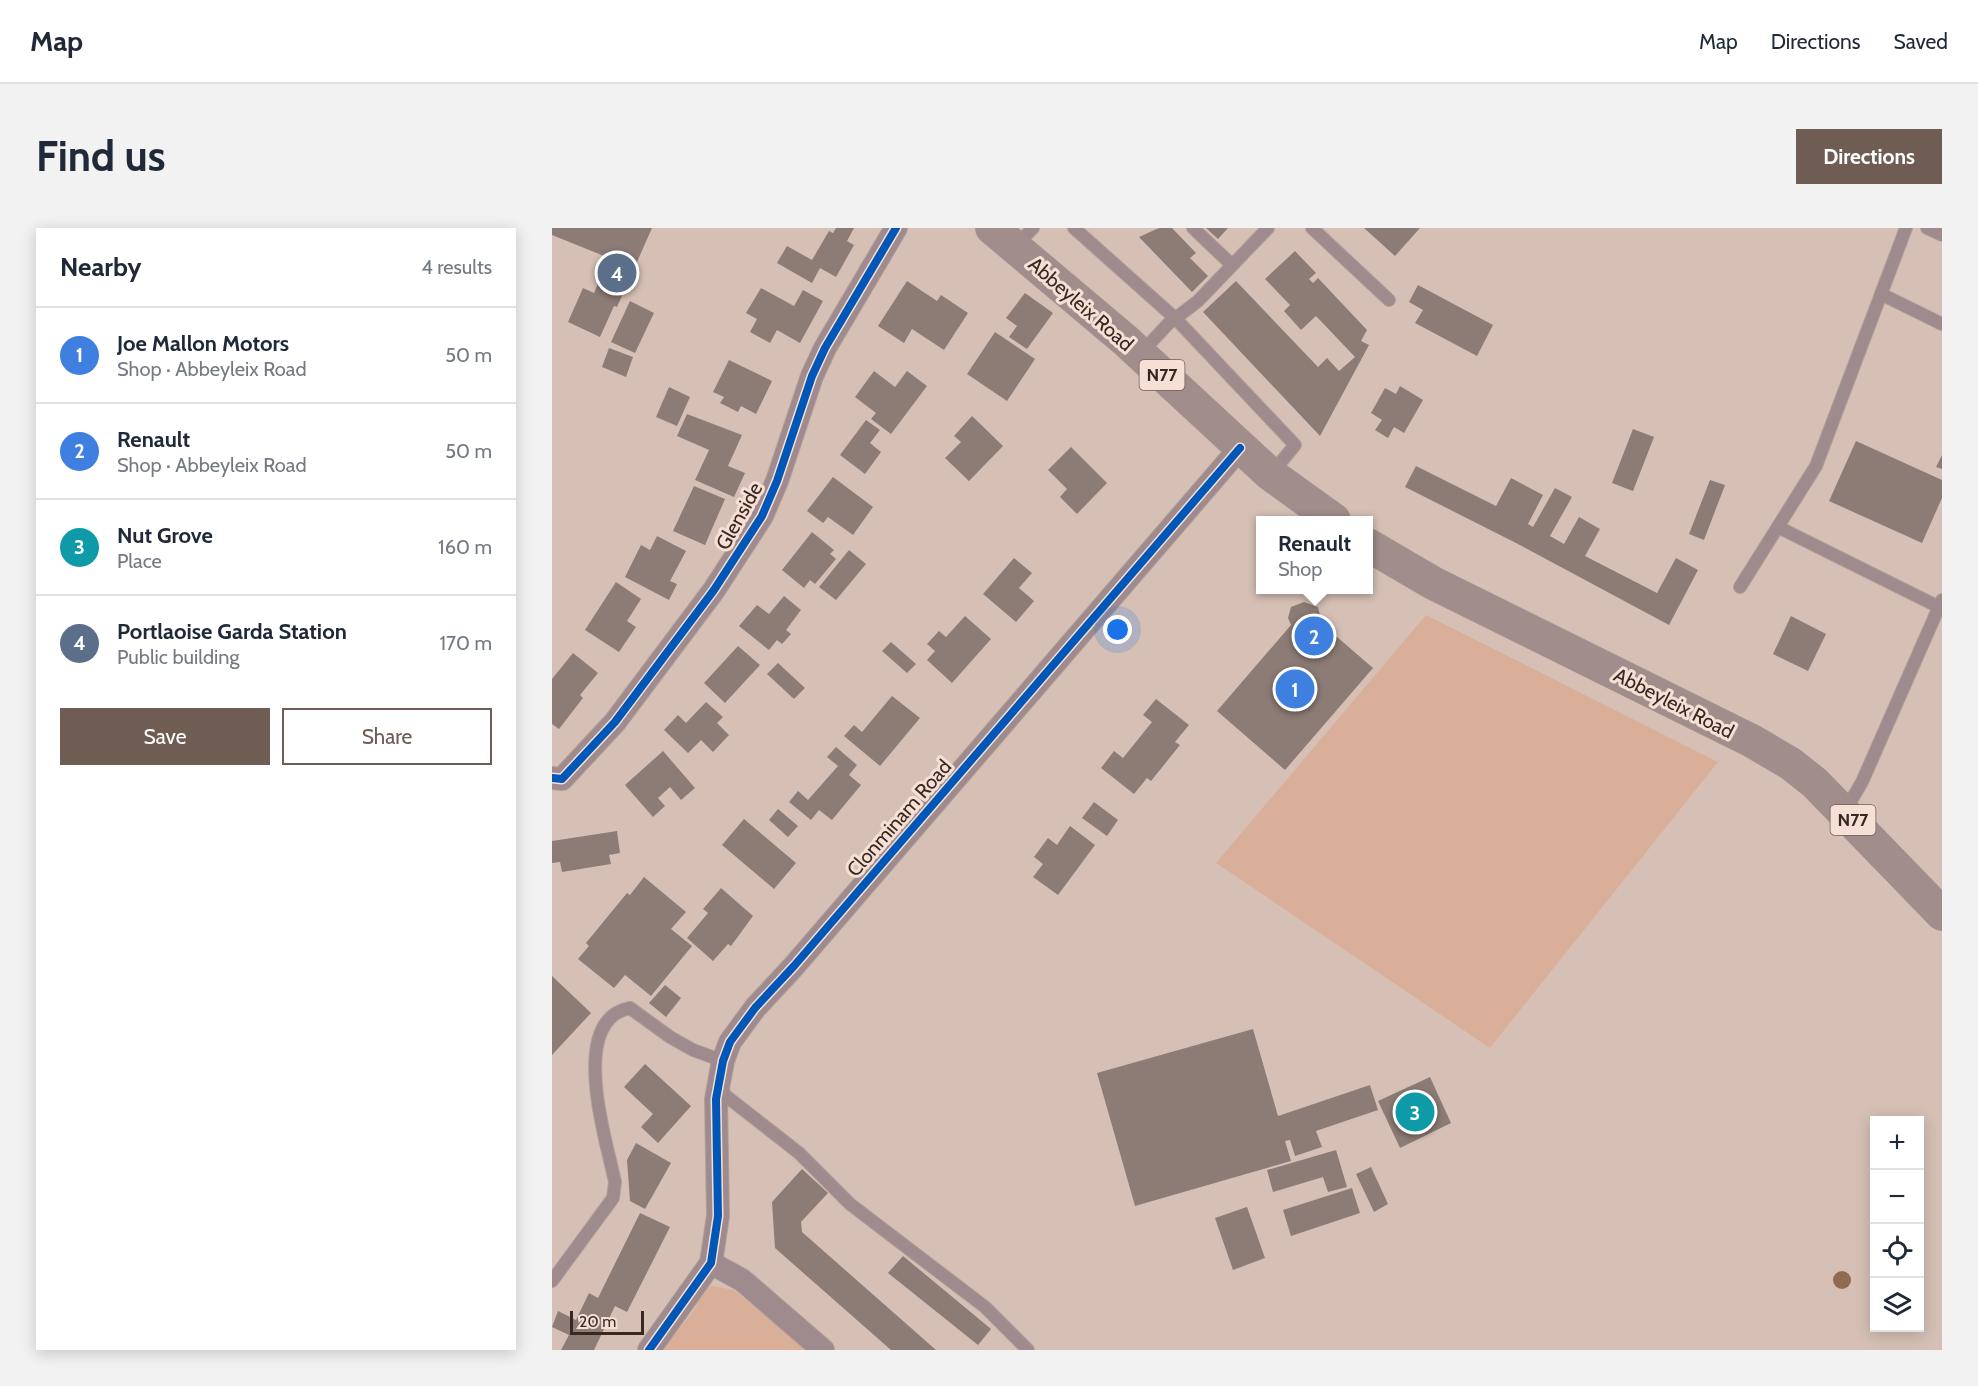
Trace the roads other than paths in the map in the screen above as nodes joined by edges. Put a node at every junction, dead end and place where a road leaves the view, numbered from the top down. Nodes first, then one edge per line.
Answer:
1 (896, 228) edge
2 (1074, 228) edge
3 (1193, 228) edge
4 (1268, 228) edge
5 (1312, 228) edge
6 (1906, 228) edge
7 (1927, 228) edge
8 (1013, 234) edge
9 (1942, 235) edge
10 (1232, 266) junction
11 (1881, 294) junction
12 (1389, 300) dead end
13 (1176, 319) junction
14 (1942, 324) edge
15 (1139, 354) junction
16 (1240, 448) junction
17 (1270, 474) junction
18 (1328, 516) edge
19 (1778, 527) junction
20 (1373, 548) edge
21 (1740, 587) dead end
22 (1940, 603) edge
23 (552, 778) edge
24 (1844, 811) junction
25 (1942, 914) edge
26 (721, 1071) junction
27 (711, 1263) junction
28 (552, 1281) edge
29 (649, 1350) edge
30 (823, 1350) edge
31 (1028, 1350) edge

1 - 23 street, Glenside
2 - 13 lane
3 - 10 lane
4 - 10 lane
5 - 12 lane
6 - 11 lane
7 - 9 lane
8 - 15 main road, Abbeyleix Road / N77
10 - 13 lane
11 - 14 lane
11 - 19 lane
13 - 15 lane
13 - 17 lane
15 - 16 main road, Abbeyleix Road / N77
16 - 17 main road, Abbeyleix Road / N77
16 - 26 street, Clonminam Road
17 - 18 main road, Abbeyleix Road / N77
19 - 21 lane
19 - 22 lane
20 - 24 main road, Abbeyleix Road / N77
22 - 24 lane
24 - 25 main road, Abbeyleix Road / N77
26 - 27 street, Clonminam Road
26 - 28 lane
26 - 31 lane
27 - 29 street
27 - 30 street

